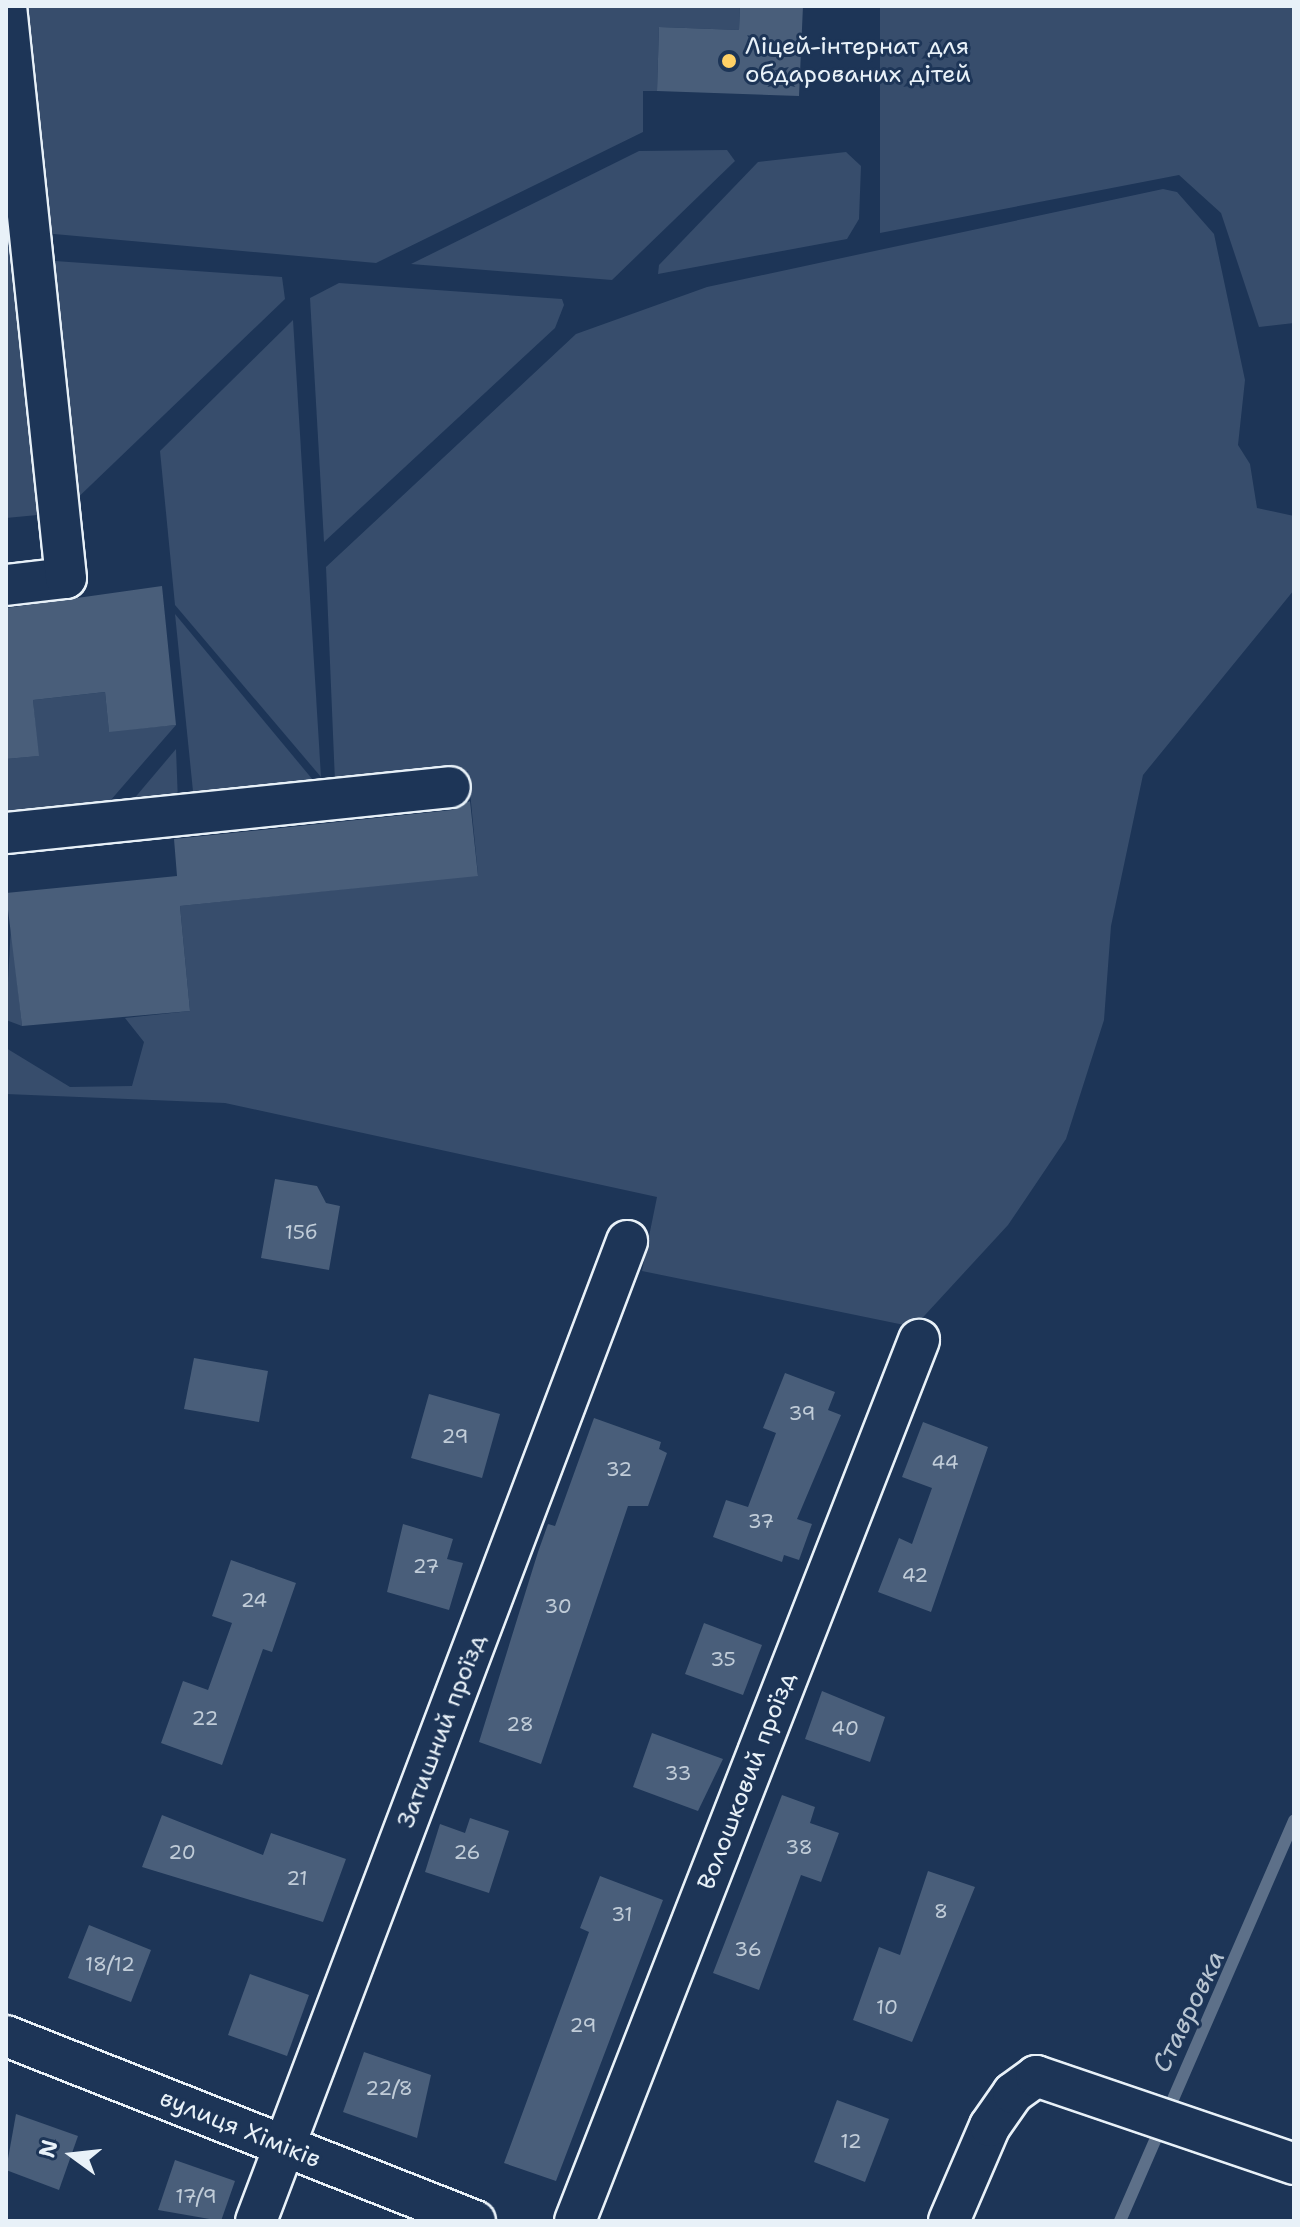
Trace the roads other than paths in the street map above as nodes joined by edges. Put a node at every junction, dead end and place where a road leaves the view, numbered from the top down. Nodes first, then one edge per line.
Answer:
1 (6, 6) edge
2 (6, 585) edge
3 (450, 787) dead end
4 (6, 833) edge
5 (627, 1241) dead end
6 (919, 1340) dead end
7 (6, 2036) edge
8 (285, 2147) junction
9 (1294, 2164) edge
10 (256, 2221) edge
11 (475, 2221) edge
12 (575, 2221) edge
13 (949, 2221) edge

1 - 2 street
3 - 4 street
5 - 8 street, Затишний проїзд
6 - 12 street, Волошковий проїзд
7 - 8 street, вулиця Хіміків
8 - 10 street, Затишний проїзд
8 - 11 street, вулиця Хіміків
9 - 13 street

